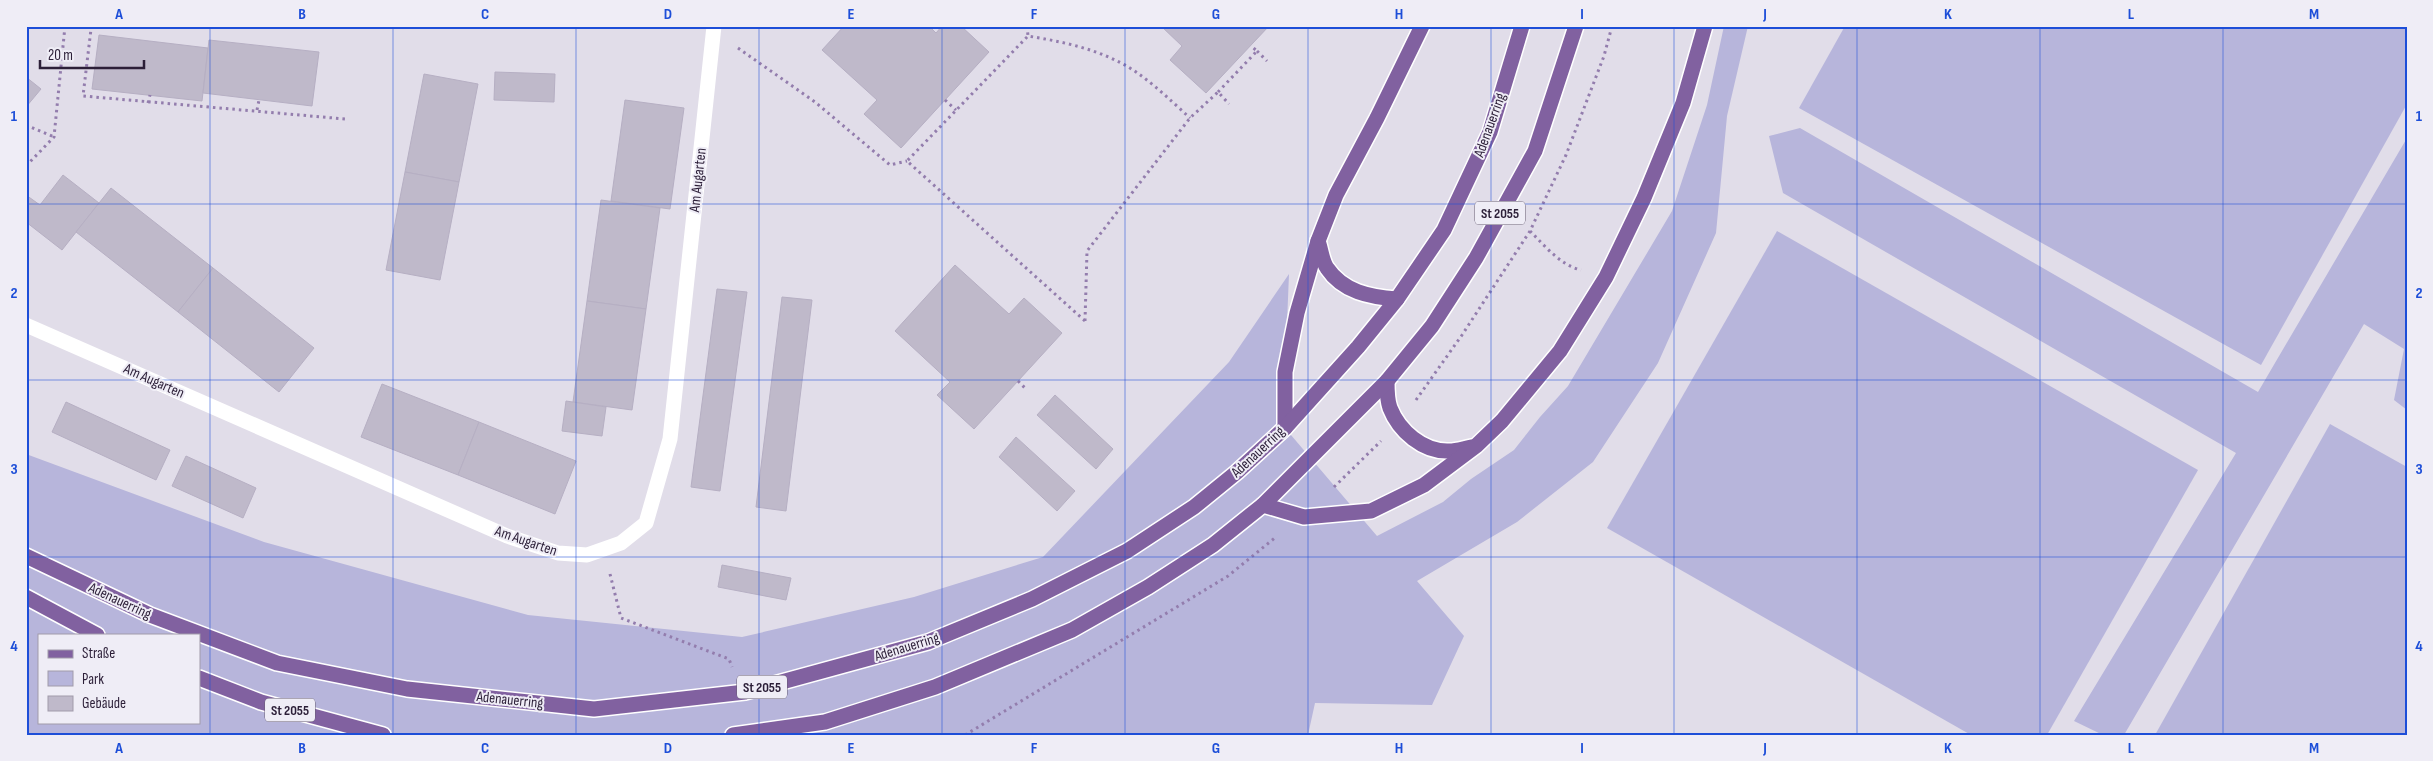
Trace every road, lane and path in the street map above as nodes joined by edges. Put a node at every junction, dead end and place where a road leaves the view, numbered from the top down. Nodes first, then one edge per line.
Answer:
1 (65, 26) edge
2 (89, 26) edge
3 (1027, 26) edge
4 (1422, 26) edge
5 (1522, 26) edge
6 (1576, 26) edge
7 (1705, 26) edge
8 (714, 29) edge
9 (1028, 36) junction
10 (1251, 46) dead end
11 (1257, 51) junction
12 (1267, 61) dead end
13 (1218, 92) junction
14 (150, 95) dead end
15 (259, 100) dead end
16 (945, 100) dead end
17 (148, 103) junction
18 (1229, 104) dead end
19 (257, 110) junction
20 (956, 110) junction
21 (1190, 118) junction
22 (345, 120) dead end
23 (26, 125) edge
24 (54, 136) junction
25 (907, 162) junction
26 (26, 166) edge
27 (1530, 231) dead end
28 (1318, 241) junction
29 (1606, 277) junction
30 (1397, 299) junction
31 (26, 325) edge
32 (1018, 381) dead end
33 (1387, 381) junction
34 (1027, 390) dead end
35 (1285, 428) junction
36 (1476, 446) junction
37 (1262, 505) junction
38 (604, 550) junction
39 (26, 556) edge
40 (26, 597) edge
41 (95, 634) edge
42 (200, 678) edge
43 (745, 692) junction
44 (382, 735) edge
45 (733, 735) edge

1 - 24 path
2 - 17 path
3 - 9 path
4 - 28 main road
5 - 30 main road, Adenauerring / St 2055
6 - 33 main road, St 2055
7 - 29 main road
8 - 25 path
8 - 38 street, Am Augarten
9 - 20 path
9 - 21 path
10 - 11 path
11 - 12 path
11 - 13 path
13 - 18 path
13 - 21 path
14 - 17 path
15 - 19 path
16 - 20 path
17 - 19 path
19 - 22 path
20 - 25 path
21 - 25 path
23 - 24 path
24 - 26 path
27 - 29 path
28 - 30 main road
28 - 35 main road
29 - 36 main road
30 - 35 main road, Adenauerring / St 2055
31 - 38 street, Am Augarten
32 - 34 path
33 - 36 main road
33 - 37 main road, St 2055
35 - 43 main road, Adenauerring / St 2055
36 - 37 main road
37 - 45 main road, St 2055
38 - 43 path
39 - 43 main road, Adenauerring / St 2055
40 - 41 main road
42 - 44 main road, St 2055

